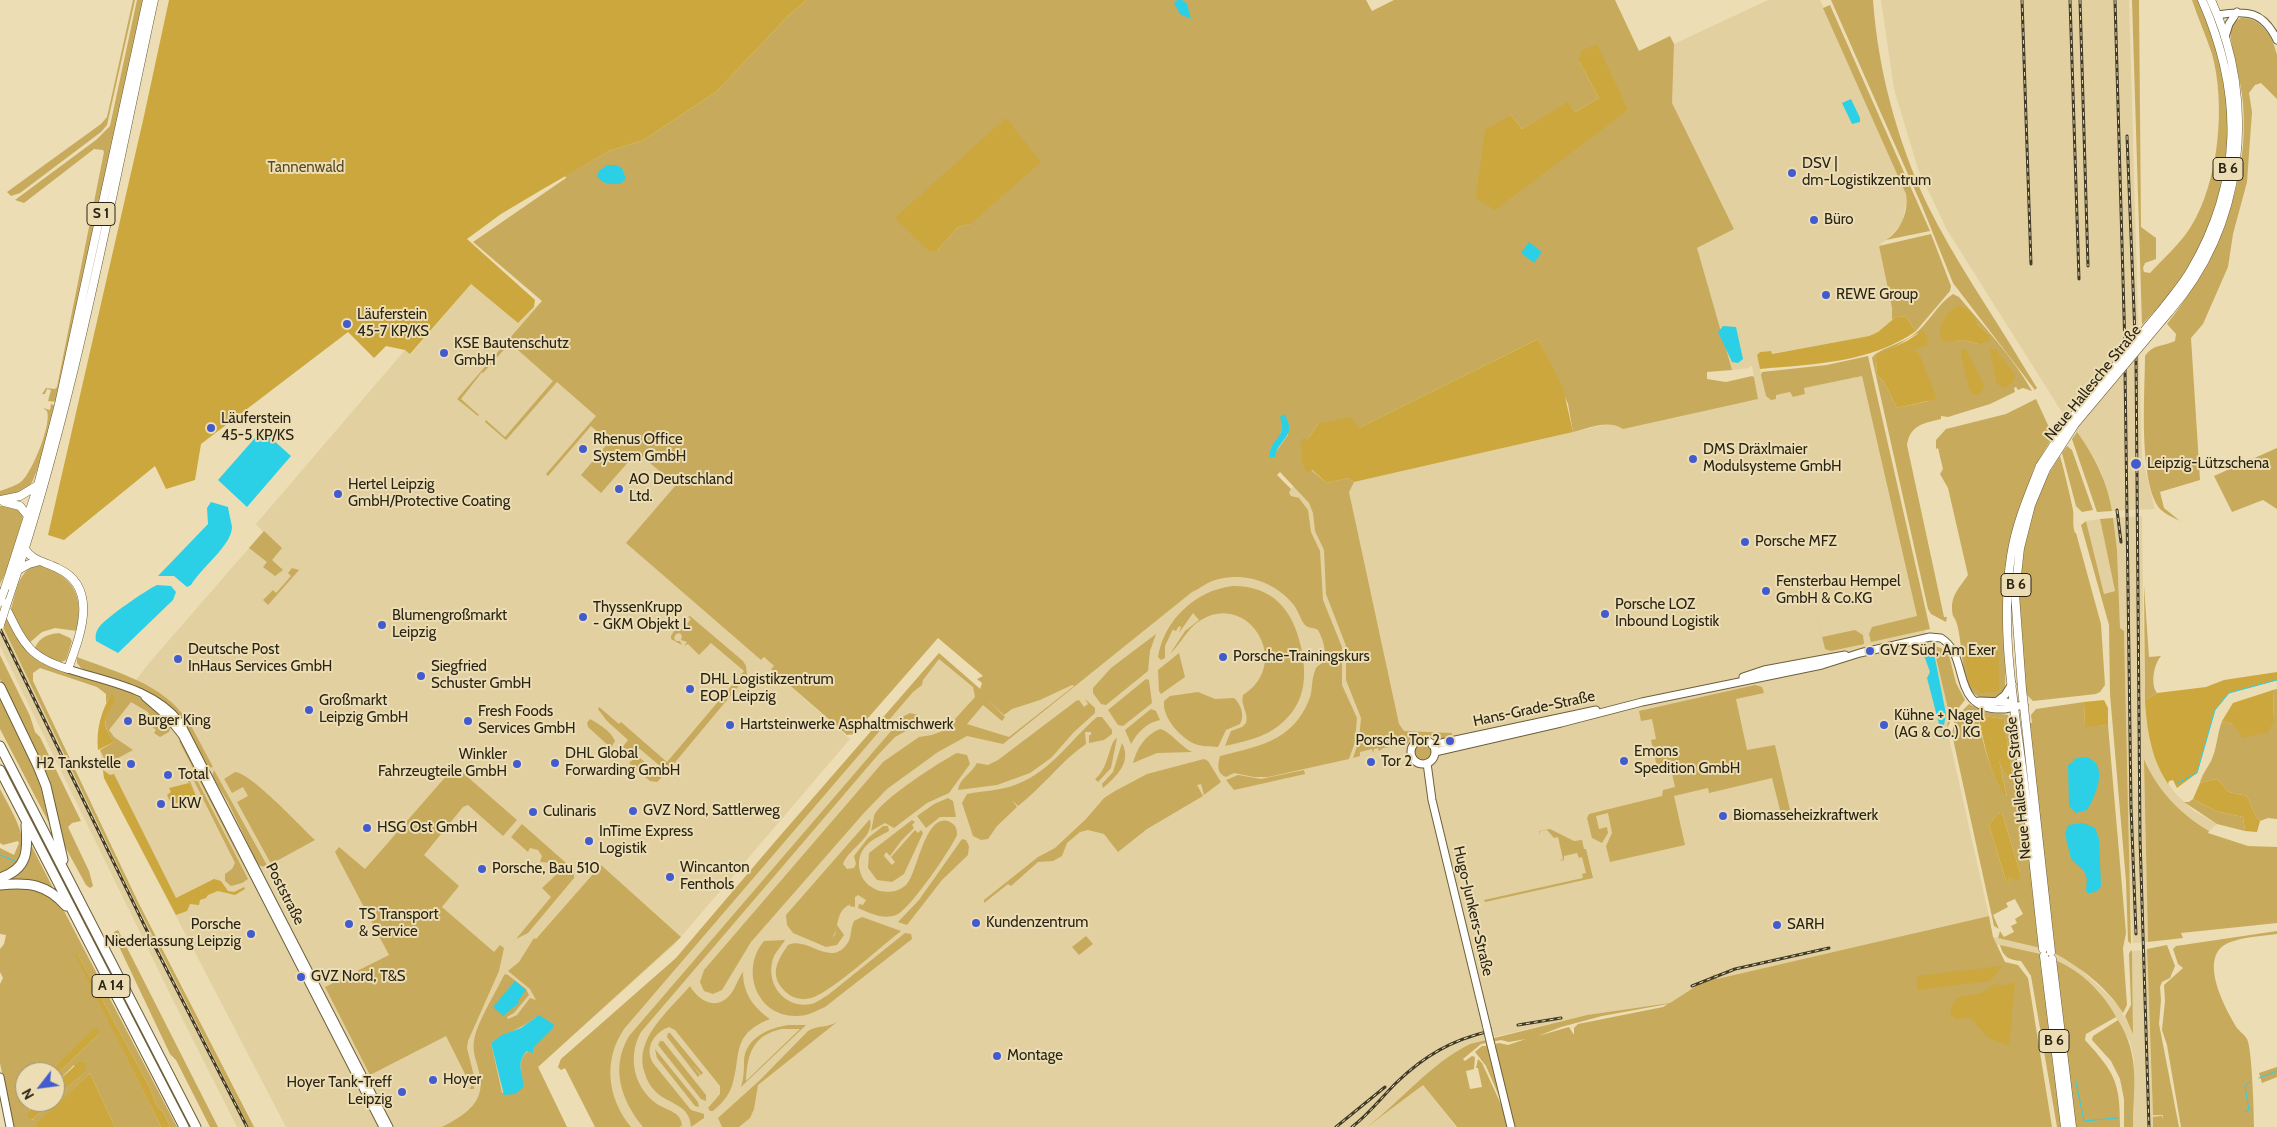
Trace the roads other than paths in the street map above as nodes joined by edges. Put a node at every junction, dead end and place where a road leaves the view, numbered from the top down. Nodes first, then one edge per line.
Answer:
1 (147, 0) edge
2 (154, 0) edge
3 (2202, 0) edge
4 (2211, 0) edge
5 (2236, 12) junction
6 (2218, 15) junction
7 (2209, 18) junction
8 (2225, 37) junction
9 (2277, 40) edge
10 (2167, 310) junction
11 (2043, 468) junction
12 (38, 485) junction
13 (0, 501) edge
14 (28, 516) junction
15 (25, 549) junction
16 (40, 561) junction
17 (18, 570) junction
18 (0, 602) edge
19 (8, 612) dead end
20 (0, 625) edge
21 (68, 670) junction
22 (2012, 684) junction
23 (0, 687) edge
24 (1972, 699) junction
25 (1996, 702) junction
26 (2024, 705) junction
27 (2015, 706) junction
28 (0, 746) edge
29 (1434, 748) junction
30 (1424, 764) junction
31 (0, 770) edge
32 (26, 820) junction
33 (66, 874) junction
34 (0, 878) edge
35 (0, 885) edge
36 (76, 918) junction
37 (2048, 954) junction
38 (318, 995) junction
39 (0, 1076) edge
40 (10, 1127) edge
41 (184, 1127) edge
42 (196, 1127) edge
43 (383, 1127) edge
44 (389, 1127) edge
45 (1511, 1127) edge
46 (2065, 1127) edge
47 (2072, 1127) edge

1 - 12 main road, S 1
2 - 15 main road, S 1
3 - 7 main road, Neue Hallesche Straße / B 6
4 - 6 main road, Neue Hallesche Straße / B 6
5 - 6 street
5 - 8 street
5 - 9 street
6 - 7 main road
6 - 8 main road, Neue Hallesche Straße / B 6
7 - 10 main road, Neue Hallesche Straße / B 6
8 - 10 main road, Neue Hallesche Straße / B 6
10 - 11 main road, Neue Hallesche Straße / B 6, bridge
11 - 22 main road, Neue Hallesche Straße / B 6
11 - 26 main road, Neue Hallesche Straße / B 6
12 - 13 main road
12 - 14 main road, S 1
13 - 14 main road
14 - 18 main road, S 1, bridge
15 - 16 main road
15 - 17 main road, S 1
16 - 17 main road
16 - 21 main road
17 - 20 main road, S 1, bridge
19 - 21 main road
21 - 38 street, Poststraße
22 - 25 street
22 - 27 main road, Neue Hallesche Straße / B 6
23 - 33 highway
24 - 25 street
24 - 27 street
24 - 29 street, Hans-Grade-Straße
25 - 27 street
26 - 27 street
26 - 37 main road, Neue Hallesche Straße / B 6
27 - 37 main road, Neue Hallesche Straße / B 6
28 - 33 highway, A 14
29 - 30 street
29 - 30 street
30 - 45 street, Hugo-Junkers-Straße, bridge
31 - 32 highway, A 14
32 - 34 highway
32 - 36 highway, A 14
33 - 42 highway, A 14
35 - 36 highway
36 - 41 highway, A 14
37 - 46 main road, Neue Hallesche Straße / B 6
37 - 47 main road, Neue Hallesche Straße / B 6
38 - 43 street, Poststraße
38 - 44 street, Poststraße
39 - 40 street

